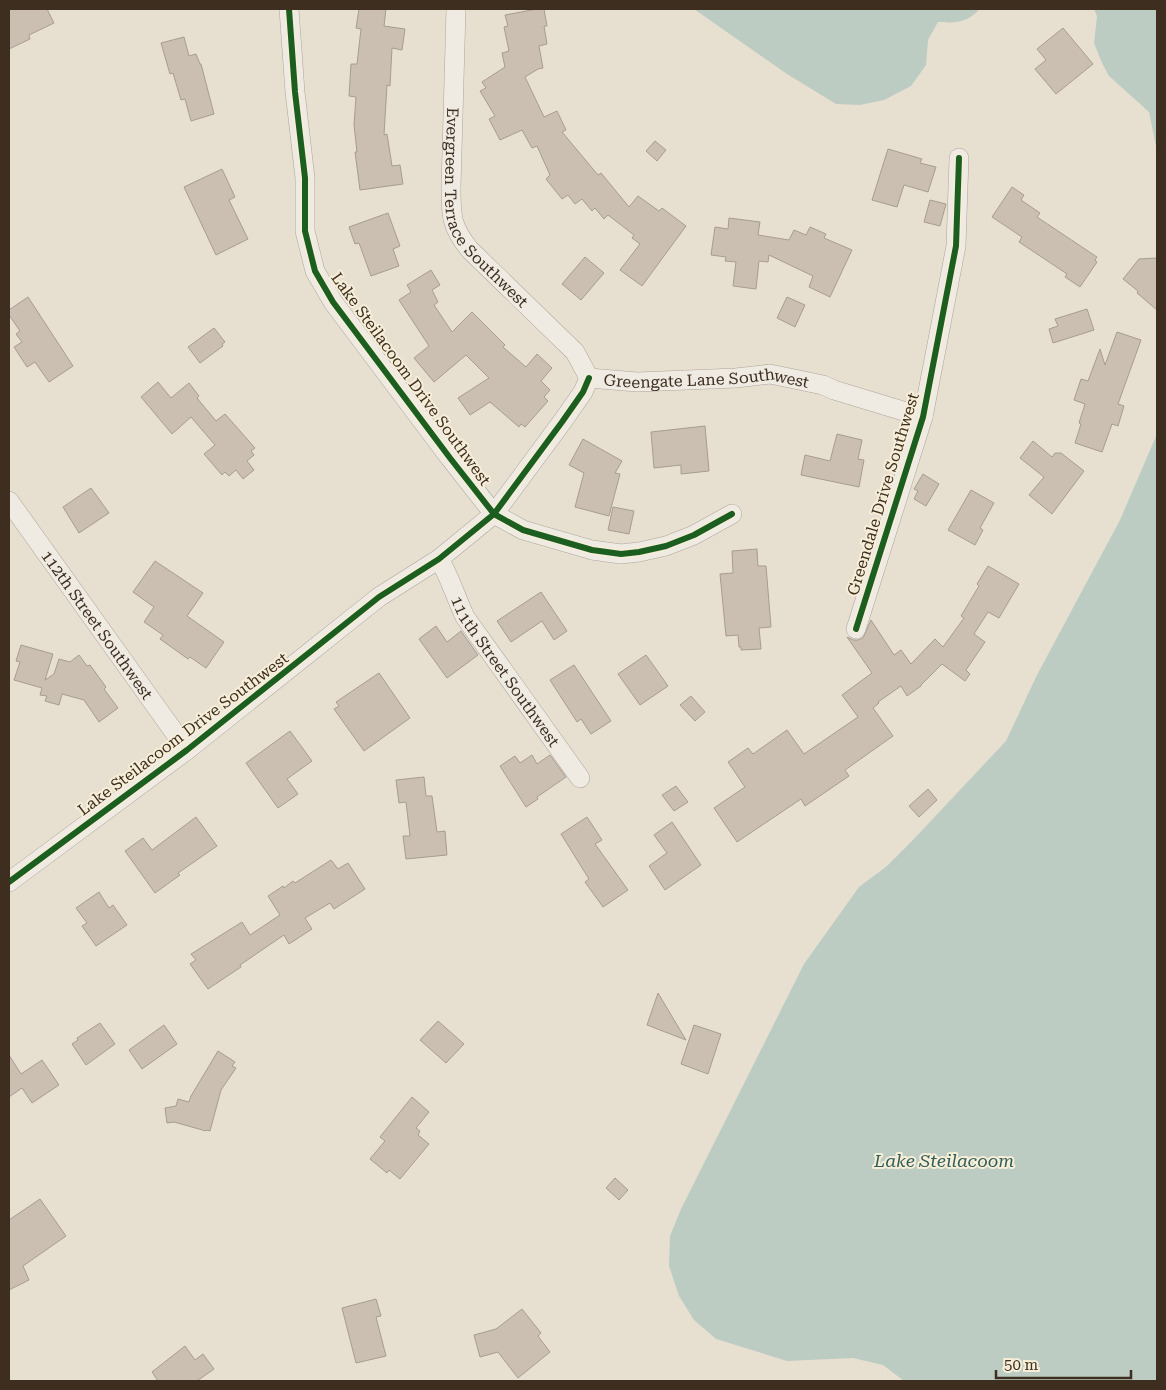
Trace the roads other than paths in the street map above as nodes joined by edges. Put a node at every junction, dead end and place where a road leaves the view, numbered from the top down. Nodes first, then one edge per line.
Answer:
1 (289, 9) edge
2 (456, 9) edge
3 (959, 158) dead end
4 (589, 378) junction
5 (923, 418) junction
6 (9, 501) edge
7 (494, 514) junction
8 (732, 514) dead end
9 (439, 559) junction
10 (856, 629) dead end
11 (187, 750) junction
12 (580, 778) dead end
13 (9, 882) edge

1 - 7 street, Lake Steilacoom Drive Southwest
2 - 4 street, Evergreen Terrace Southwest
3 - 5 street, Greendale Drive Southwest
4 - 5 street, Greengate Lane Southwest
4 - 7 street, Greengate Lane Southwest
5 - 10 street, Greendale Drive Southwest
6 - 11 street, 112th Street Southwest
7 - 8 street
7 - 9 street, Lake Steilacoom Drive Southwest
9 - 11 street, Lake Steilacoom Drive Southwest
9 - 12 street, 111th Street Southwest
11 - 13 street, Lake Steilacoom Drive Southwest

